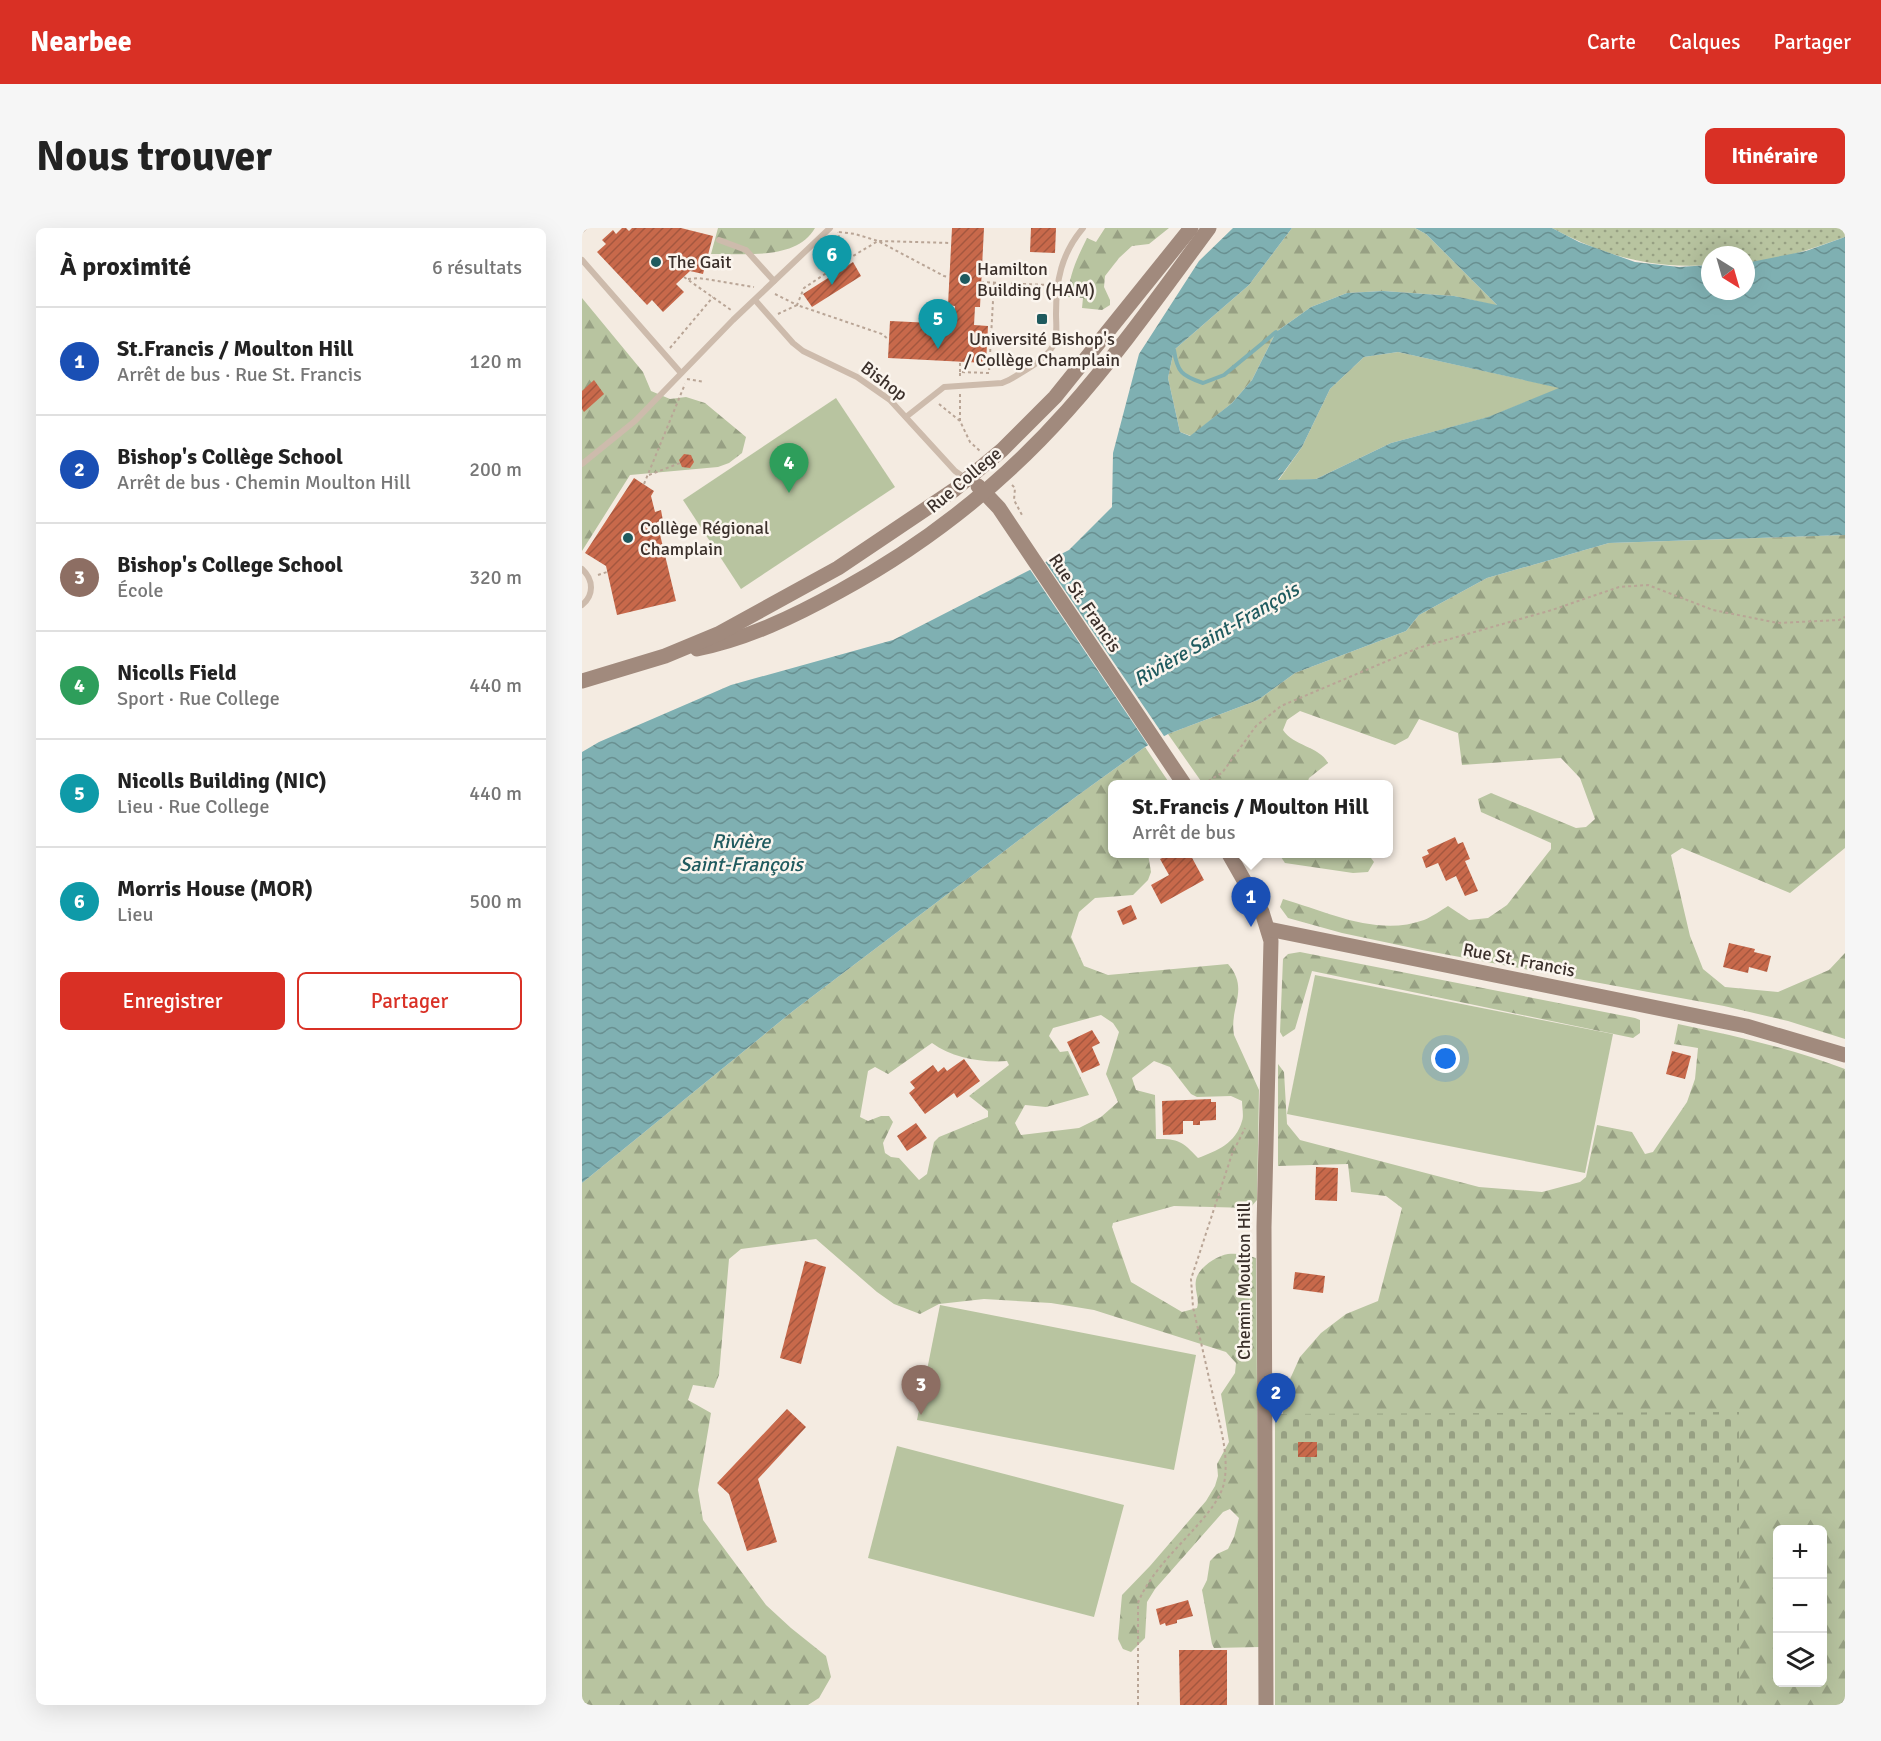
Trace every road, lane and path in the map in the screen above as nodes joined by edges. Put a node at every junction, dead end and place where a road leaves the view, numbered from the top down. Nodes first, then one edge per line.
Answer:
1 (832, 228) edge
2 (1083, 228) edge
3 (1191, 228) edge
4 (1209, 228) edge
5 (838, 232) junction
6 (719, 240) dead end
7 (878, 241) junction
8 (951, 243) dead end
9 (582, 260) edge
10 (843, 262) junction
11 (949, 277) dead end
12 (774, 281) junction
13 (981, 282) dead end
14 (994, 283) junction
15 (1056, 285) junction
16 (754, 287) dead end
17 (772, 293) dead end
18 (712, 297) junction
19 (754, 300) junction
20 (797, 305) junction
21 (738, 315) junction
22 (771, 318) junction
23 (889, 340) dead end
24 (669, 349) dead end
25 (960, 362) dead end
26 (960, 372) junction
27 (681, 373) junction
28 (704, 382) dead end
29 (960, 385) junction
30 (939, 403) dead end
31 (906, 417) junction
32 (960, 421) junction
33 (981, 452) dead end
34 (680, 463) dead end
35 (582, 464) edge
36 (647, 475) junction
37 (968, 479) junction
38 (644, 484) dead end
39 (984, 491) junction
40 (582, 569) edge
41 (582, 605) edge
42 (1845, 617) edge
43 (664, 656) junction
44 (582, 681) edge
45 (1181, 780) edge
46 (1209, 780) edge
47 (1231, 858) edge
48 (1268, 929) junction
49 (1845, 1055) edge
50 (1245, 1128) dead end
51 (1138, 1705) edge
52 (1266, 1705) edge

1 - 5 path
1 - 12 lane
2 - 15 lane, Bishop
3 - 37 street, Rue College
4 - 39 street, Rue College
5 - 7 path
5 - 10 path
6 - 12 lane
7 - 8 path
7 - 10 path
7 - 11 path
9 - 27 lane
10 - 20 path
12 - 19 lane
13 - 14 path
14 - 15 path
14 - 26 path
15 - 29 lane, Bishop
16 - 18 path
17 - 20 path
18 - 21 path
18 - 24 path
19 - 21 lane
19 - 22 lane, Bishop
20 - 22 path
20 - 23 path
21 - 27 lane
22 - 31 lane, Bishop
25 - 26 path
26 - 29 path
27 - 35 lane
28 - 36 path
29 - 31 lane, Bishop
29 - 32 path
30 - 32 path
31 - 37 lane
32 - 33 path
34 - 36 path
36 - 38 path
37 - 39 street, Rue St. Francis
37 - 43 street, Rue College
39 - 43 street, Rue College
39 - 45 street, Rue St. Francis
40 - 41 lane
42 - 46 path
43 - 44 street, Rue College
47 - 48 street
48 - 49 street, Rue St. Francis
48 - 52 street, Chemin Moulton Hill
50 - 51 path

